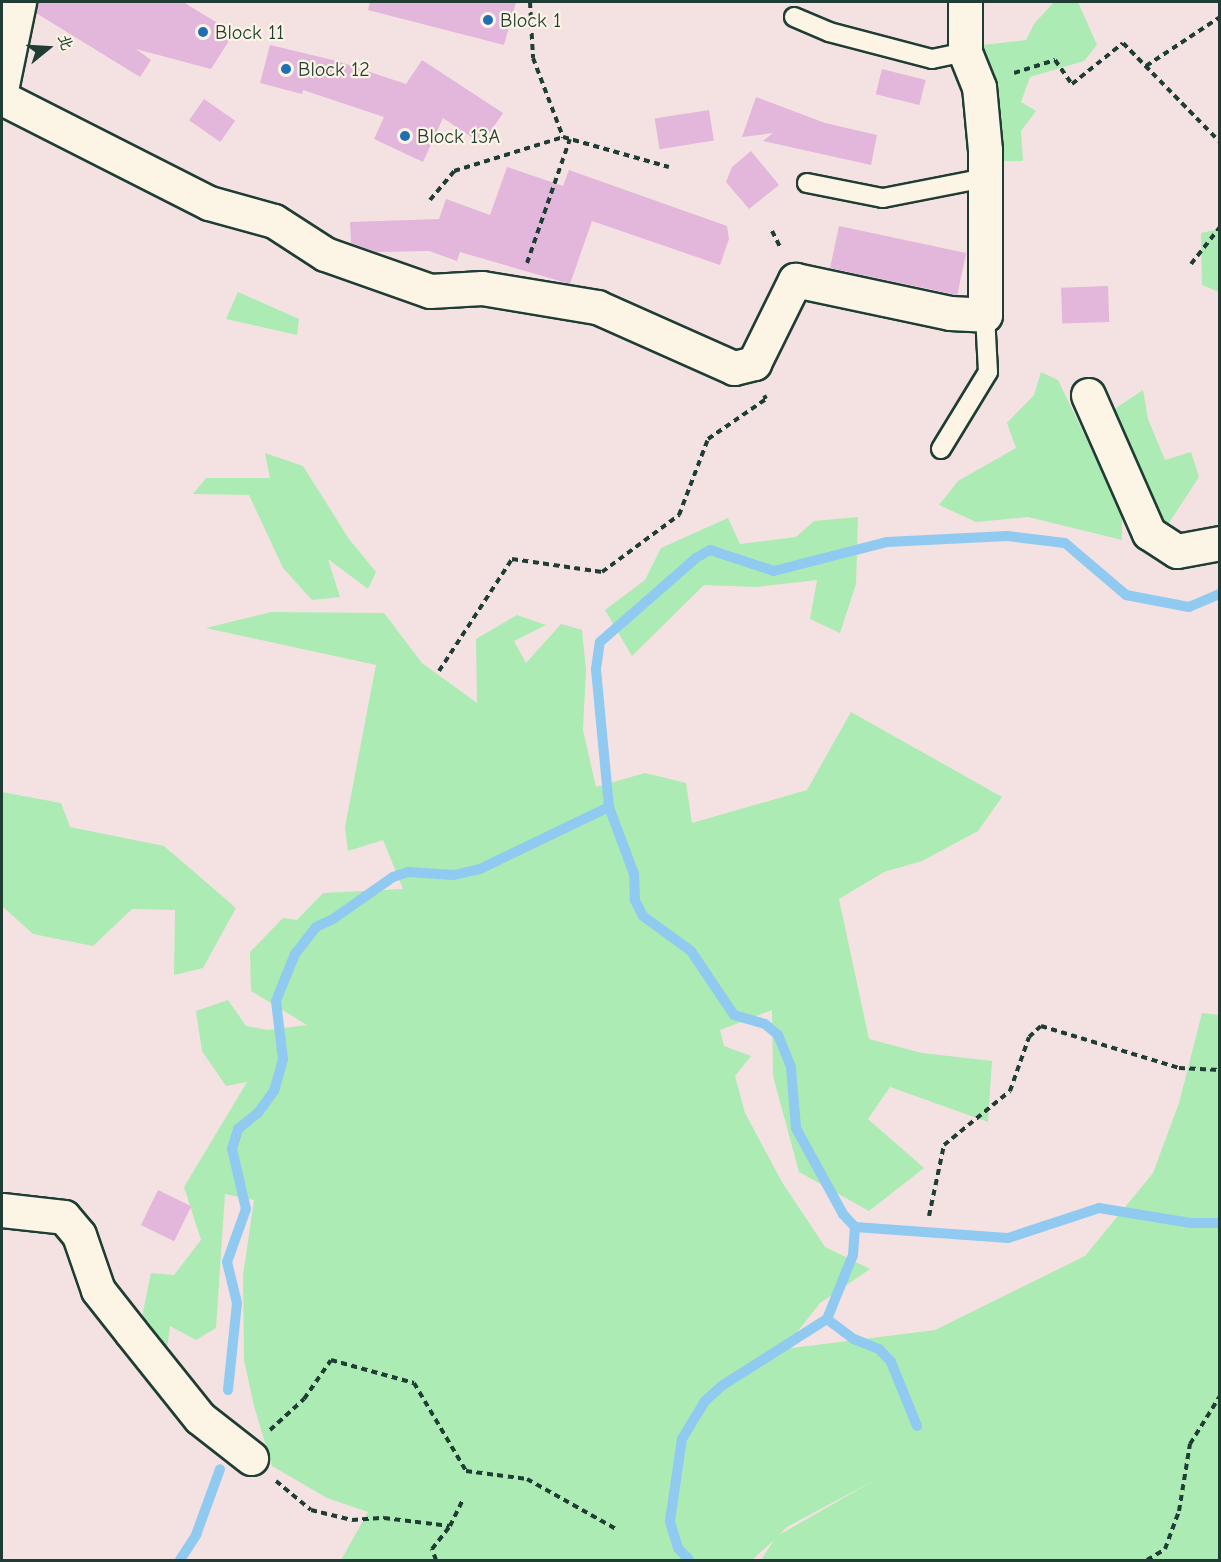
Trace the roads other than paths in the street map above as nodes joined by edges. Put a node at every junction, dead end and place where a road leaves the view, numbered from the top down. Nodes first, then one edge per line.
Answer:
1 (19, 2) edge
2 (965, 2) edge
3 (794, 17) dead end
4 (965, 52) junction
5 (2, 85) edge
6 (2, 98) edge
7 (986, 178) junction
8 (807, 183) dead end
9 (985, 315) junction
10 (1088, 394) dead end
11 (941, 449) dead end
12 (1220, 543) edge
13 (2, 1210) edge
14 (251, 1458) road end

1 - 5 street
2 - 4 street
3 - 4 lane
4 - 7 street
6 - 9 street
7 - 8 lane
7 - 9 street
9 - 11 lane
10 - 12 street
13 - 14 street

